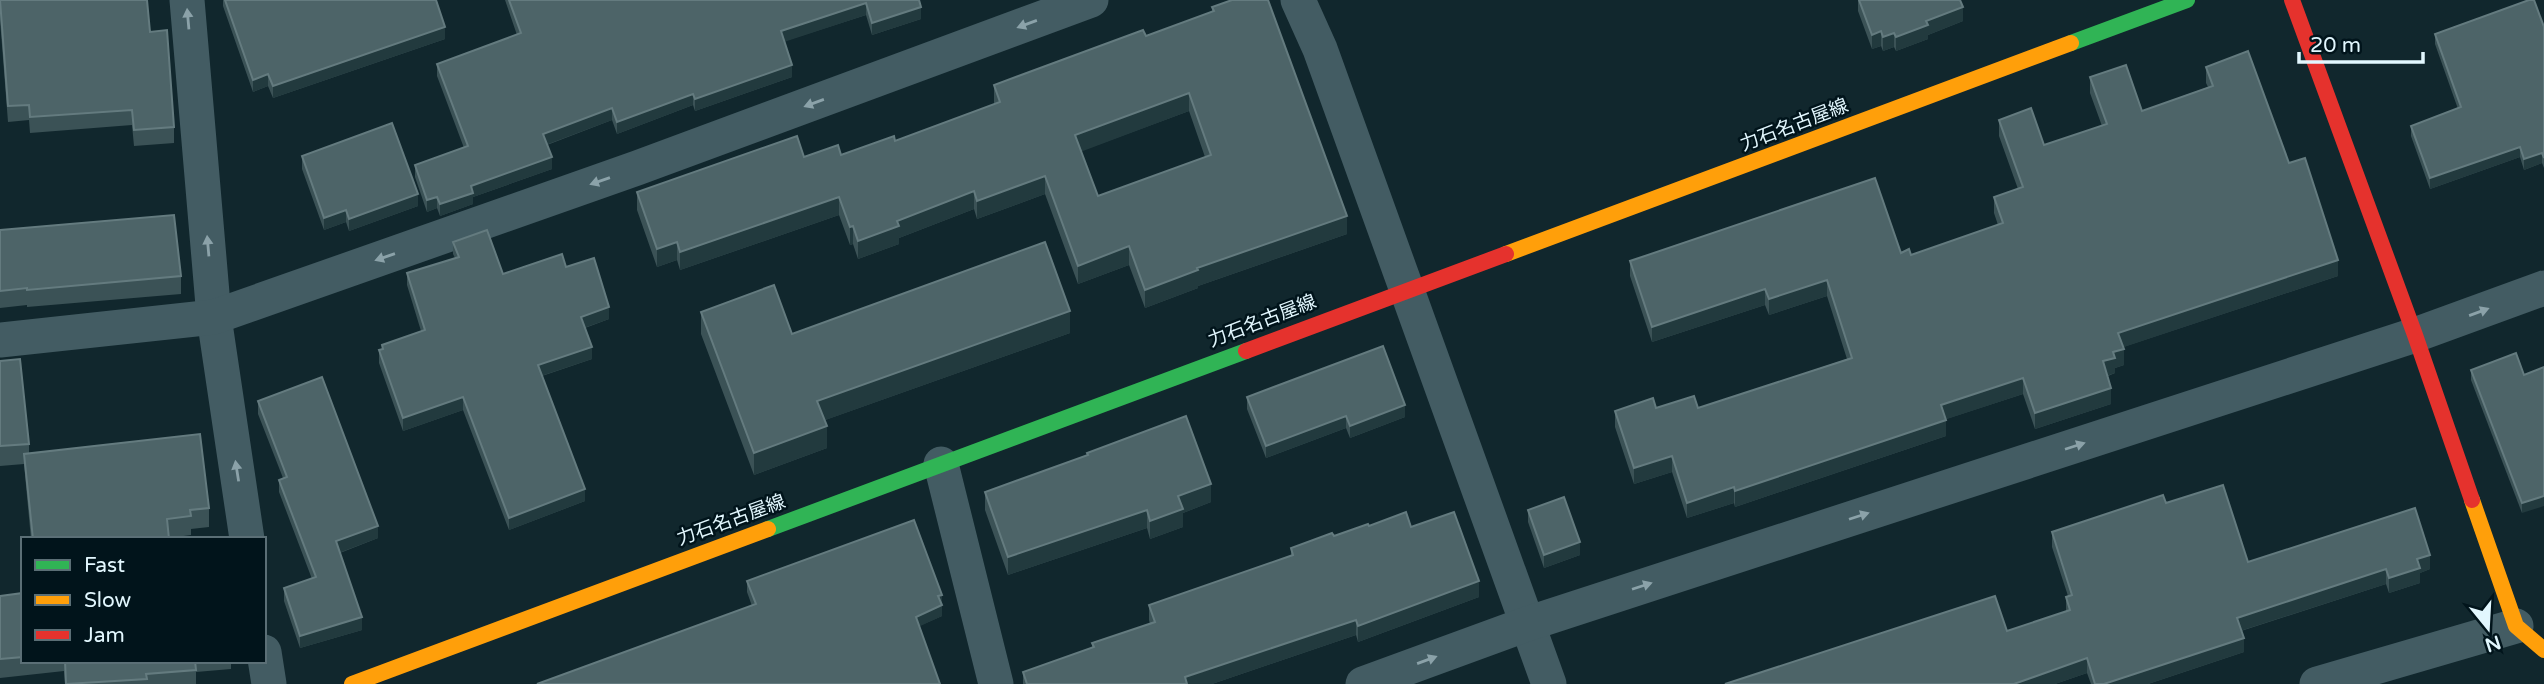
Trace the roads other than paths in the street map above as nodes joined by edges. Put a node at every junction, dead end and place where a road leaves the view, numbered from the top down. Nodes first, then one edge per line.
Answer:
1 (187, 0) edge
2 (1091, 0) edge
3 (1298, 0) edge
4 (2187, 0) edge
5 (2292, 0) edge
6 (2544, 288) edge
7 (1407, 289) junction
8 (214, 317) junction
9 (2415, 335) junction
10 (0, 340) edge
11 (941, 464) junction
12 (247, 537) edge
13 (1527, 624) junction
14 (2516, 625) junction
15 (2544, 650) edge
16 (266, 663) edge
17 (269, 684) edge
18 (352, 684) edge
19 (996, 684) edge
20 (1363, 684) edge
21 (1549, 684) edge
22 (2317, 684) edge

8 -> 1 street
2 -> 8 street
3 - 7 street
4 - 7 main road, 力石名古屋線
5 - 9 main road
9 -> 6 street
7 - 11 main road, 力石名古屋線
7 - 13 street
8 - 10 street
12 -> 8 street
13 -> 9 street
9 - 14 main road
11 - 18 main road, 力石名古屋線
11 - 19 street
20 -> 13 street
13 - 21 street
14 - 15 main road
14 - 22 street
16 - 17 street

